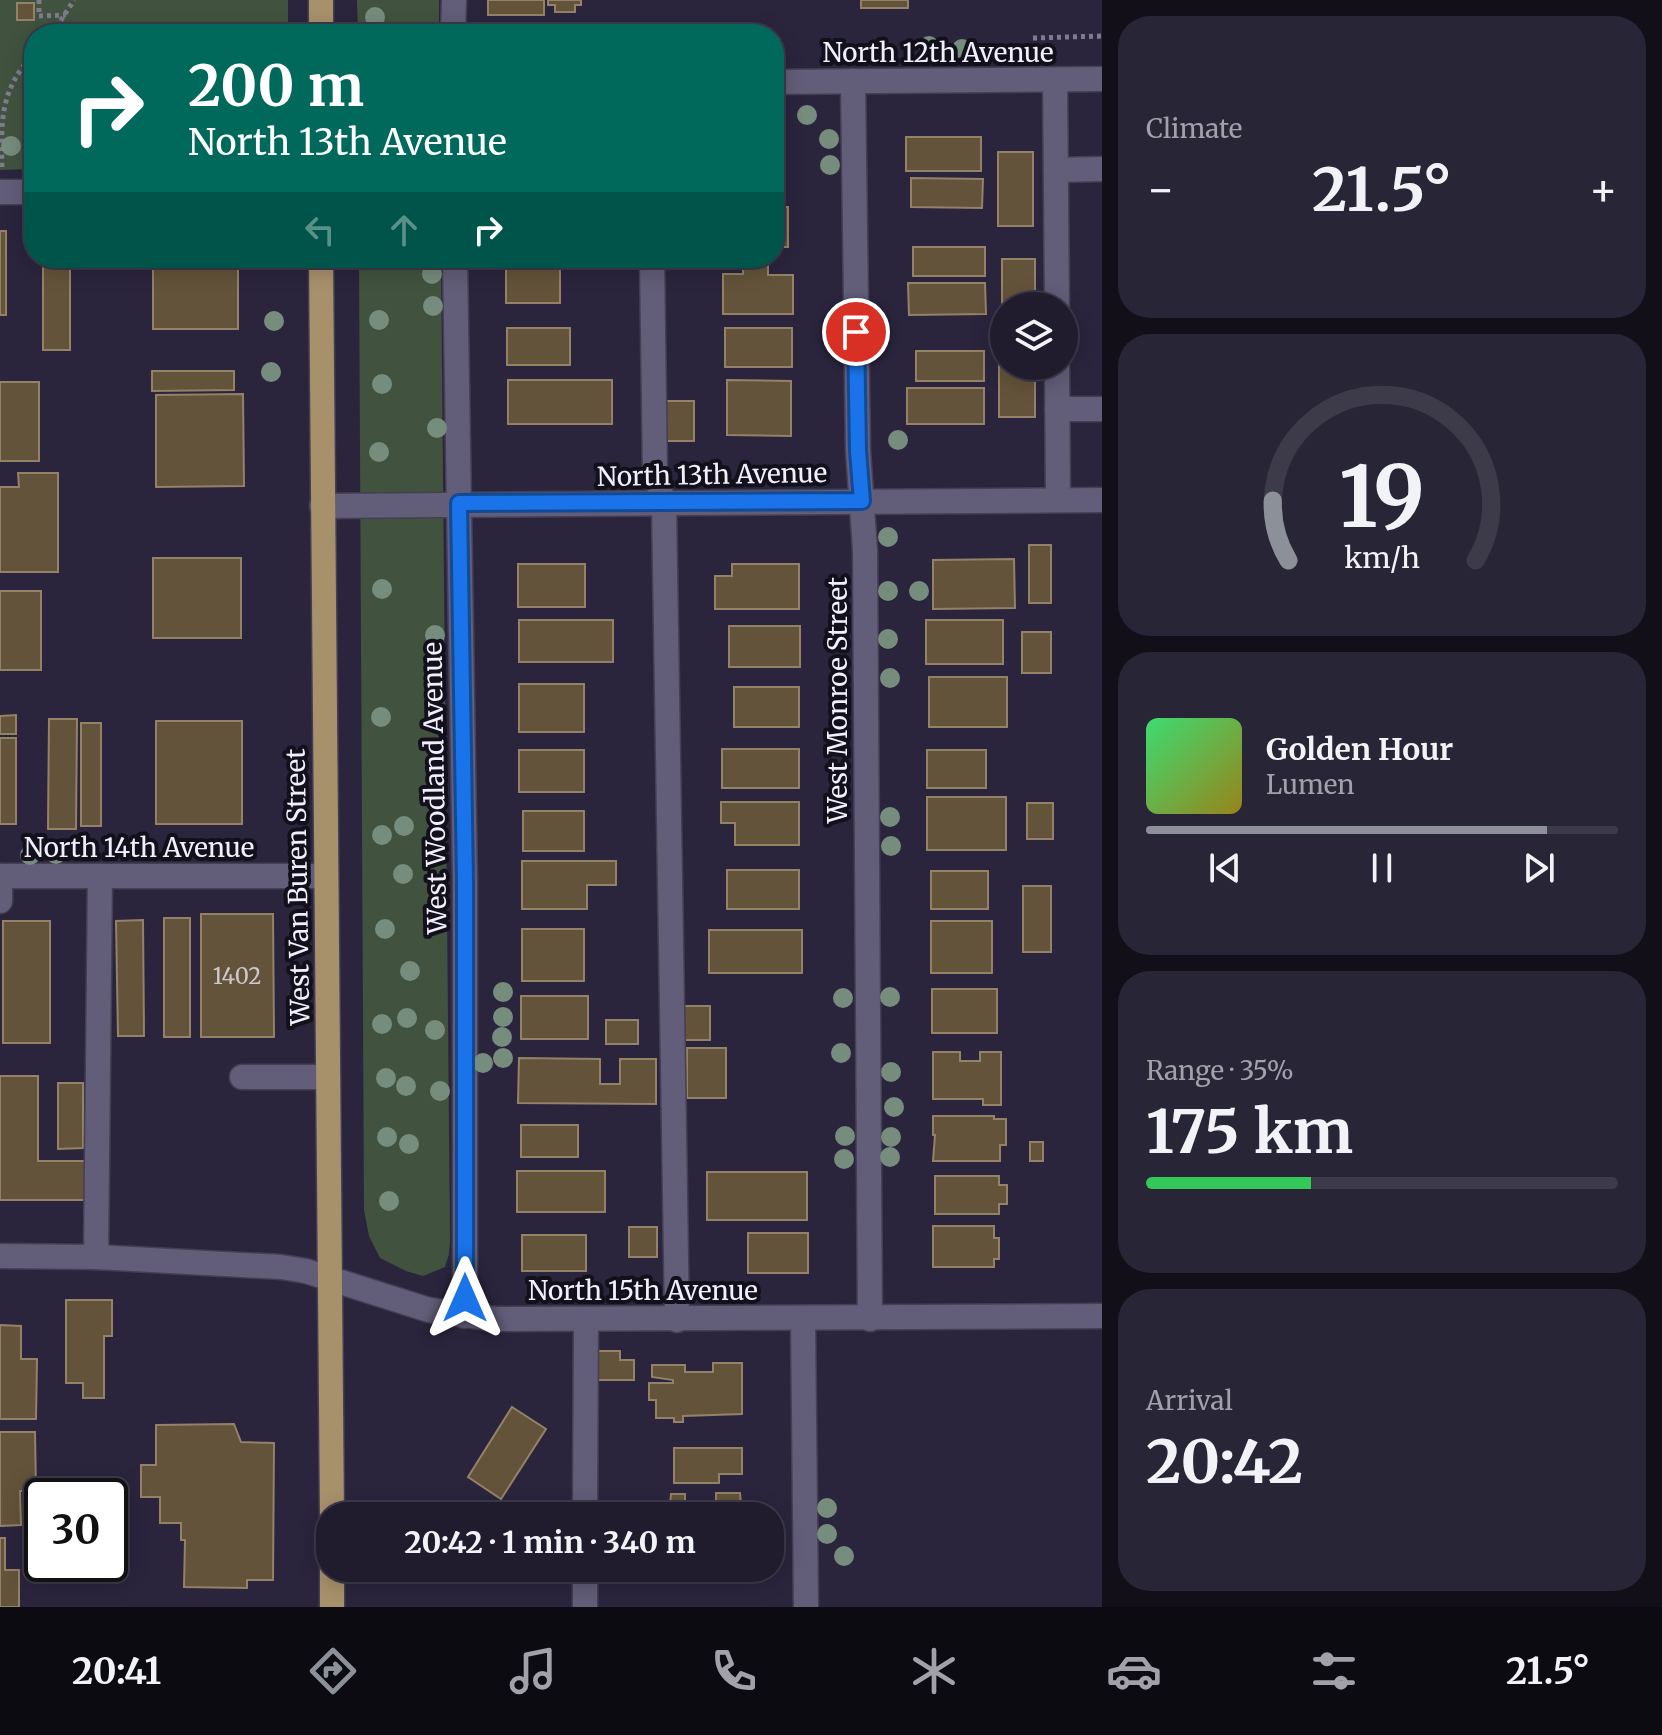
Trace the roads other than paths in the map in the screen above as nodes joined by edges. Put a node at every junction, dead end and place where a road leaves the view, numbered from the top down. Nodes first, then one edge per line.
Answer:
1 (321, 0) edge
2 (454, 0) edge
3 (321, 24) edge
4 (453, 24) edge
5 (1102, 79) edge
6 (1055, 80) junction
7 (853, 81) junction
8 (784, 82) edge
9 (1102, 169) edge
10 (1056, 170) junction
11 (2, 192) edge
12 (24, 192) edge
13 (321, 268) edge
14 (455, 268) edge
15 (652, 268) edge
16 (1057, 292) edge
17 (1057, 380) edge
18 (1057, 409) junction
19 (1102, 409) edge
20 (1058, 500) junction
21 (1102, 500) edge
22 (862, 501) junction
23 (459, 503) junction
24 (664, 504) junction
25 (322, 506) junction
26 (0, 876) edge
27 (100, 876) junction
28 (325, 876) junction
29 (0, 901) edge
30 (242, 1077) dead end
31 (328, 1077) junction
32 (0, 1256) edge
33 (96, 1257) junction
34 (330, 1280) junction
35 (465, 1316) junction
36 (1102, 1316) edge
37 (803, 1318) junction
38 (870, 1319) junction
39 (586, 1320) junction
40 (677, 1320) junction
41 (332, 1502) edge
42 (585, 1502) edge
43 (332, 1582) edge
44 (585, 1582) edge
45 (332, 1607) edge
46 (585, 1607) edge
47 (806, 1607) edge

1 - 3 main road
2 - 4 street
5 - 6 street, North 12th Avenue
6 - 7 street, North 12th Avenue
6 - 10 street
7 - 8 street, North 12th Avenue
7 - 22 street, West Monroe Street
9 - 10 street
10 - 16 street
11 - 12 street
13 - 25 main road, West Van Buren Street
14 - 23 street, West Woodland Avenue
15 - 24 street
17 - 18 street
18 - 19 street
18 - 20 street
20 - 21 street, North 13th Avenue
20 - 22 street, North 13th Avenue
22 - 24 street, North 13th Avenue
22 - 38 street, West Monroe Street
23 - 24 street, North 13th Avenue
23 - 25 street, North 13th Avenue
23 - 35 street, West Woodland Avenue
24 - 40 street
25 - 28 main road, West Van Buren Street
26 - 27 street, North 14th Avenue
26 - 29 street
27 - 28 street, North 14th Avenue
27 - 33 street
28 - 31 main road, West Van Buren Street
30 - 31 street
31 - 34 main road, West Van Buren Street
32 - 33 street, North 15th Avenue
33 - 34 street, North 15th Avenue
34 - 35 street, North 15th Avenue
34 - 41 main road, West Van Buren Street
35 - 39 street, North 15th Avenue
36 - 38 street, North 15th Avenue
37 - 38 street, North 15th Avenue
37 - 40 street, North 15th Avenue
37 - 47 street
39 - 40 street, North 15th Avenue
39 - 42 street
43 - 45 main road
44 - 46 street

